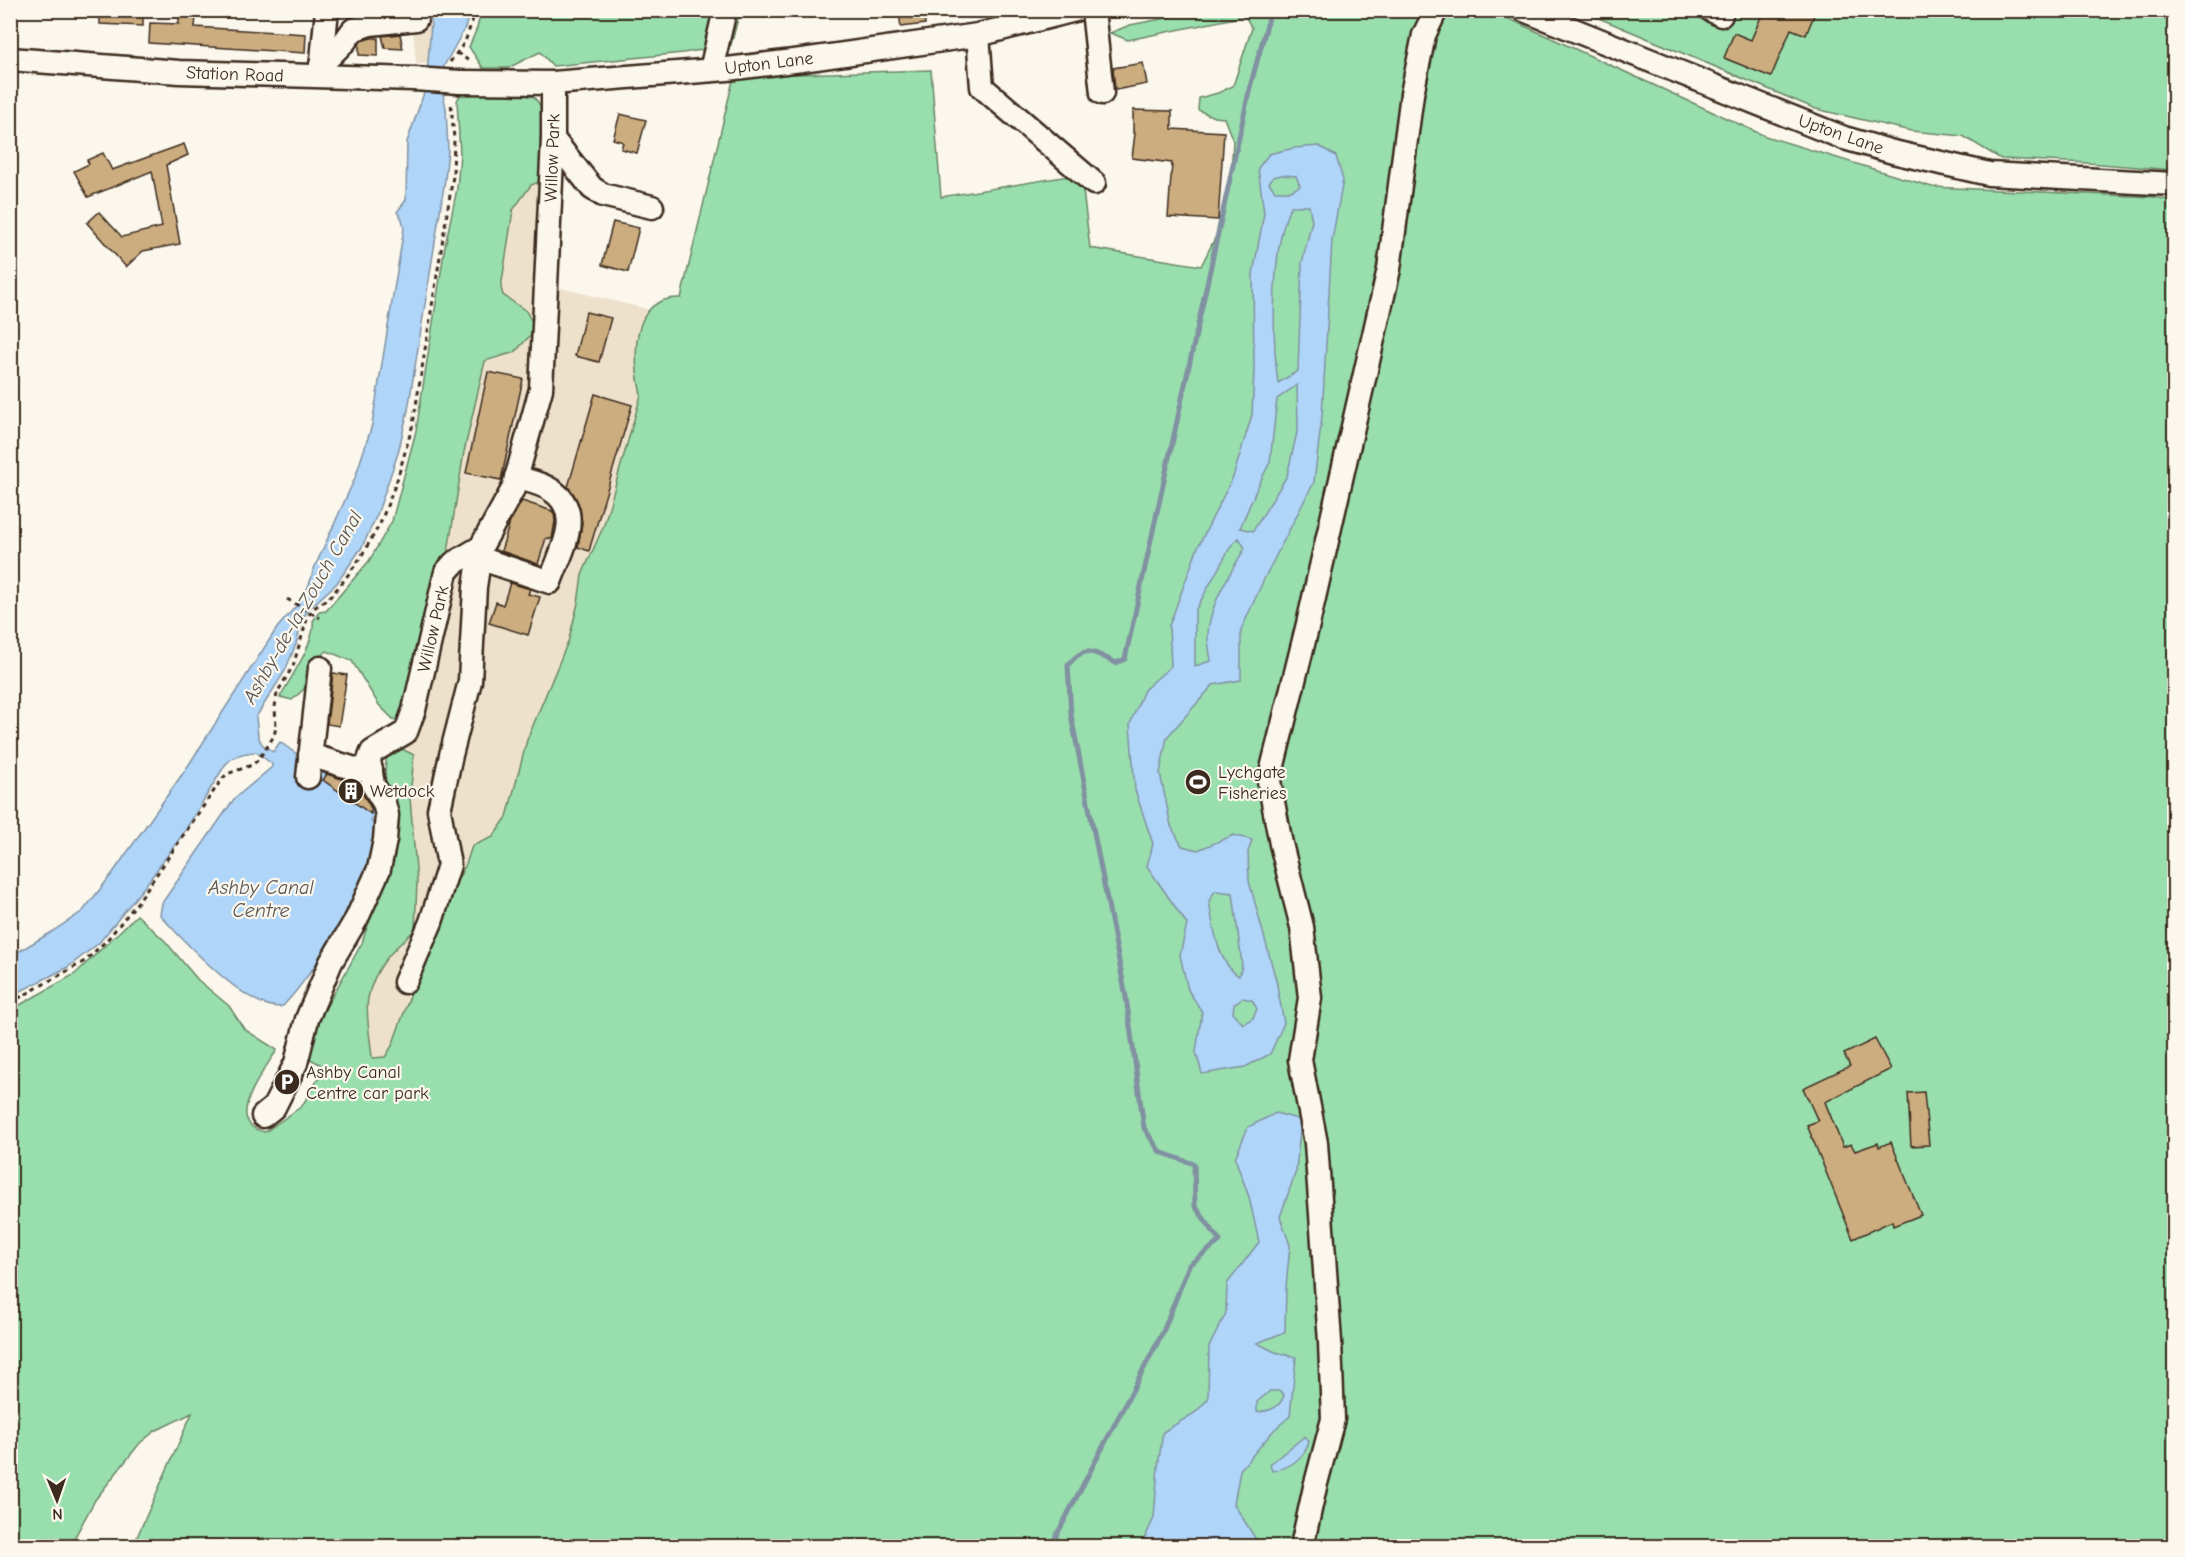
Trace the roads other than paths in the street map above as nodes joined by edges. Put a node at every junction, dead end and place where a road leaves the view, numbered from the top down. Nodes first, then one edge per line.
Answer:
1 (327, 10) edge
2 (725, 10) edge
3 (1074, 10) edge
4 (1093, 10) edge
5 (1436, 10) edge
6 (1538, 13) edge
7 (416, 19) dead end
8 (978, 35) junction
9 (10, 59) edge
10 (719, 69) junction
11 (320, 71) junction
12 (452, 81) joint
13 (553, 83) junction
14 (1102, 93) dead end
15 (554, 139) junction
16 (1094, 183) dead end
17 (2175, 184) edge
18 (652, 207) dead end
19 (516, 477) junction
20 (480, 552) junction
21 (320, 668) dead end
22 (371, 770) junction
23 (405, 982) dead end
24 (263, 1116) dead end
25 (1302, 1546) edge

1 - 11 street
2 - 10 street
3 - 8 street, Upton Lane
4 - 14 street
5 - 25 street
6 - 17 street, Upton Lane
7 - 11 street
8 - 10 street, Upton Lane
8 - 16 street
9 - 11 street, Station Road
10 - 13 street, Upton Lane
11 - 12 street, Station Road, bridge
12 - 13 street, Upton Lane
13 - 15 street, Willow Park
15 - 18 street
15 - 19 street, Willow Park
19 - 20 street, Willow Park
19 - 20 street
20 - 22 street, Willow Park
20 - 23 street
21 - 22 street
22 - 24 street

